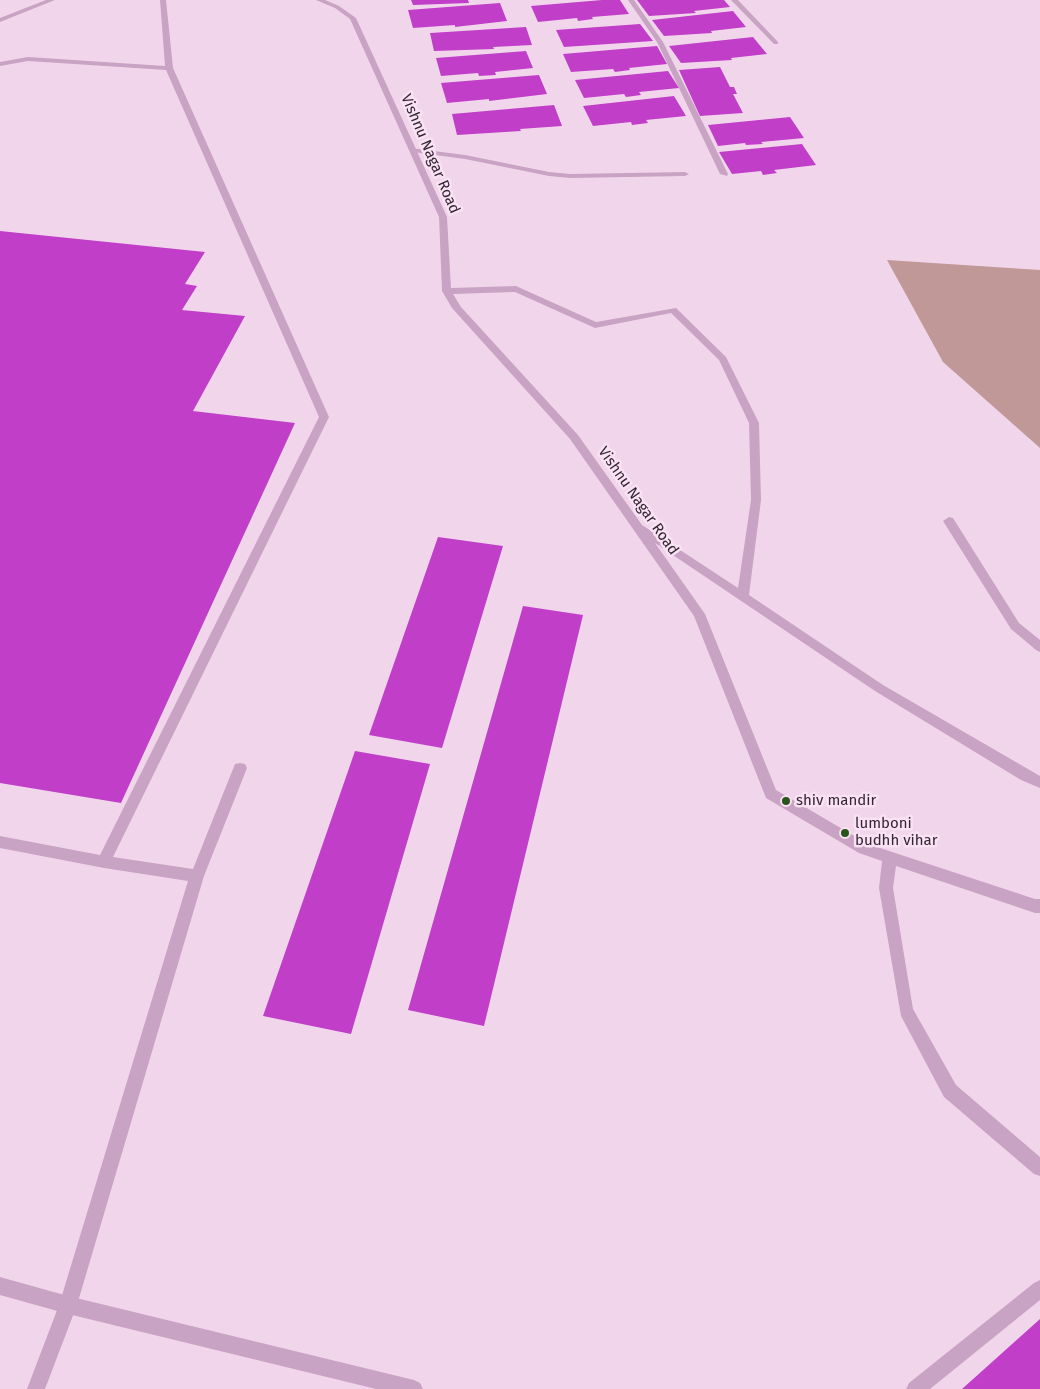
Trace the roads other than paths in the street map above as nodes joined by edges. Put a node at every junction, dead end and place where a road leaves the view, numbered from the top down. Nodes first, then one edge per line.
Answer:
1 (52, 0) edge
2 (163, 0) edge
3 (319, 0) edge
4 (631, 0) edge
5 (734, 0) edge
6 (0, 20) edge
7 (776, 43) dead end
8 (0, 64) edge
9 (168, 68) junction
10 (413, 150) junction
11 (685, 174) dead end
12 (724, 174) dead end
13 (447, 291) junction
14 (949, 522) dead end
15 (636, 524) junction
16 (743, 596) junction
17 (1040, 647) edge
18 (240, 768) dead end
19 (1040, 782) edge
20 (0, 842) edge
21 (890, 858) junction
22 (104, 862) junction
23 (197, 876) junction
24 (1040, 906) edge
25 (1040, 1168) edge
26 (0, 1286) edge
27 (1040, 1289) edge
28 (68, 1305) junction
29 (36, 1389) edge
30 (414, 1389) edge
31 (915, 1389) edge

1 - 6 street
2 - 9 street
3 - 10 street, Vishnu Nagar Road
4 - 12 street
5 - 7 street
8 - 9 street
9 - 22 street
10 - 11 street
10 - 13 street, Vishnu Nagar Road
13 - 15 street, Vishnu Nagar Road
13 - 16 street
14 - 17 street
15 - 16 street
15 - 21 street, Vishnu Nagar Road
16 - 19 street
18 - 23 street
20 - 22 street
21 - 24 street, Vishnu Nagar Road
21 - 25 street
22 - 23 street
23 - 28 street
26 - 28 street
27 - 31 street
28 - 29 street
28 - 30 street

